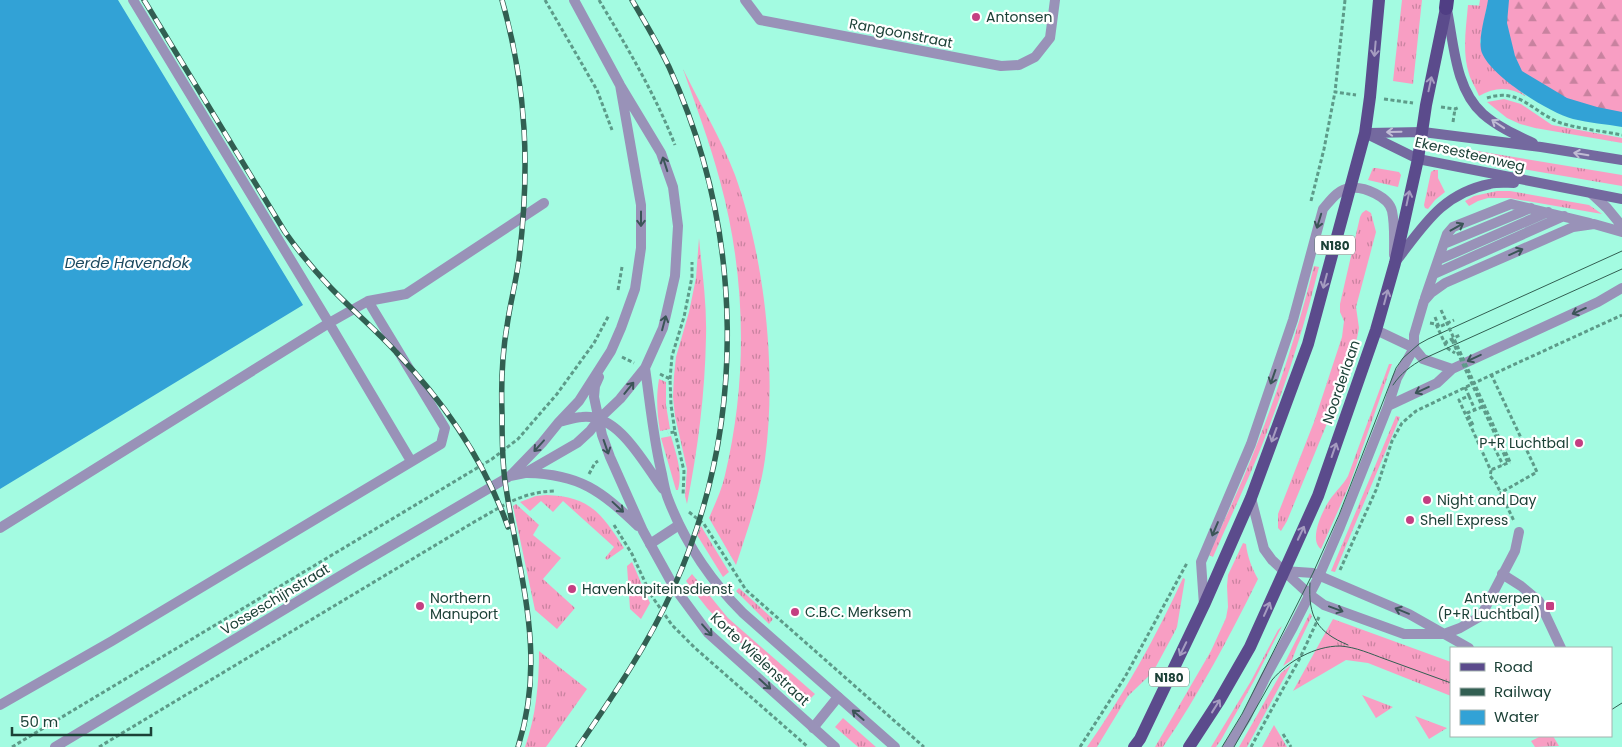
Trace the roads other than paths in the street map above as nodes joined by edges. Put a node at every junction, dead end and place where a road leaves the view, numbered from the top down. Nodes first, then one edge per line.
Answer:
1 (133, 0) edge
2 (574, 0) edge
3 (745, 0) edge
4 (1055, 0) edge
5 (1379, 0) edge
6 (1447, 4) edge
7 (620, 84) junction
8 (1423, 132) junction
9 (1364, 133) junction
10 (1541, 147) junction
11 (1418, 159) junction
12 (1622, 160) edge
13 (1531, 182) junction
14 (1350, 188) junction
15 (1591, 193) junction
16 (1622, 199) edge
17 (544, 203) dead end
18 (1548, 212) junction
19 (1564, 216) junction
20 (1594, 224) junction
21 (1622, 226) edge
22 (1622, 232) edge
23 (1438, 260) junction
24 (1394, 263) junction
25 (1434, 274) junction
26 (1622, 288) edge
27 (1424, 301) junction
28 (368, 302) junction
29 (329, 323) junction
30 (1376, 330) junction
31 (1414, 348) junction
32 (611, 352) junction
33 (645, 368) junction
34 (1452, 369) junction
35 (1388, 406) junction
36 (599, 419) junction
37 (559, 422) junction
38 (411, 461) junction
39 (525, 473) junction
40 (510, 476) junction
41 (666, 494) junction
42 (1251, 498) junction
43 (679, 525) junction
44 (0, 528) edge
45 (643, 530) junction
46 (1519, 532) road end
47 (650, 544) junction
48 (1284, 570) junction
49 (1502, 574) junction
50 (1319, 576) junction
51 (1309, 594) junction
52 (1204, 605) junction
53 (1444, 634) junction
54 (1467, 647) edge
55 (1561, 647) edge
56 (838, 697) junction
57 (0, 705) edge
58 (813, 728) junction
59 (55, 747) edge
60 (835, 747) edge
61 (895, 747) edge
62 (1134, 747) edge
63 (1189, 747) edge
64 (1228, 747) edge

1 - 29 street
2 - 7 street, Vosseschijnstraat
3 - 4 street, Rangoonstraat
5 -> 9 main road, N180
8 -> 6 main road, Noorderlaan
10 -> 6 main road
7 -> 32 street, Vosseschijnstraat
33 -> 7 street, Vosseschijnstraat
8 -> 9 main road, Ekersesteenweg
8 - 10 main road, Ekersesteenweg
8 - 11 main road, Noorderlaan
9 - 11 main road, Ekersesteenweg
9 - 14 main road, N180
12 -> 10 main road, Ekersesteenweg
11 - 13 main road, Ekersesteenweg
24 -> 11 main road, Noorderlaan
13 - 15 main road, Ekersesteenweg
13 - 24 main road
14 - 24 street
14 -> 42 main road, N180
14 -> 52 street
15 - 16 main road, Ekersesteenweg
15 - 21 street
17 - 28 street
18 - 19 street
18 - 23 street
23 -> 18 street
19 - 20 street
19 - 25 street
20 - 22 street
27 -> 20 street
23 - 25 street
30 -> 24 main road, Noorderlaan
25 - 27 street
26 -> 34 street
27 - 31 street
28 - 29 street
28 - 38 street
29 - 38 street
29 - 44 street
30 - 31 street
48 -> 30 main road, Noorderlaan
31 - 34 street
31 - 35 street
32 - 36 street, Korte Wielenstraat
32 - 37 street, Vosseschijnstraat
36 -> 33 street, Vosseschijnstraat
33 - 41 street, Korte Wielenstraat
34 -> 35 street
35 - 50 street
36 - 37 street
36 - 39 street, Vosseschijnstraat
36 - 41 street, Korte Wielenstraat
36 -> 45 street, Korte Wielenstraat
37 -> 40 street, Vosseschijnstraat
38 - 57 street
39 - 40 street, Vosseschijnstraat
39 -> 45 street, Korte Wielenstraat
40 - 59 street, Vosseschijnstraat
41 - 43 street, Korte Wielenstraat
42 - 48 street
42 - 52 main road, N180
43 - 47 street
43 - 56 street, Korte Wielenstraat
45 - 47 street, Korte Wielenstraat
46 - 49 street
47 -> 58 street, Korte Wielenstraat
48 - 50 street
48 - 51 street
63 -> 48 main road, Noorderlaan
49 - 53 street
49 - 55 street
50 - 51 street
53 -> 50 street
51 -> 53 street
51 - 64 street
52 -> 62 main road, N180
53 - 54 street
56 - 58 street, Korte Wielenstraat
61 -> 56 street, Korte Wielenstraat
58 - 60 street, Korte Wielenstraat

